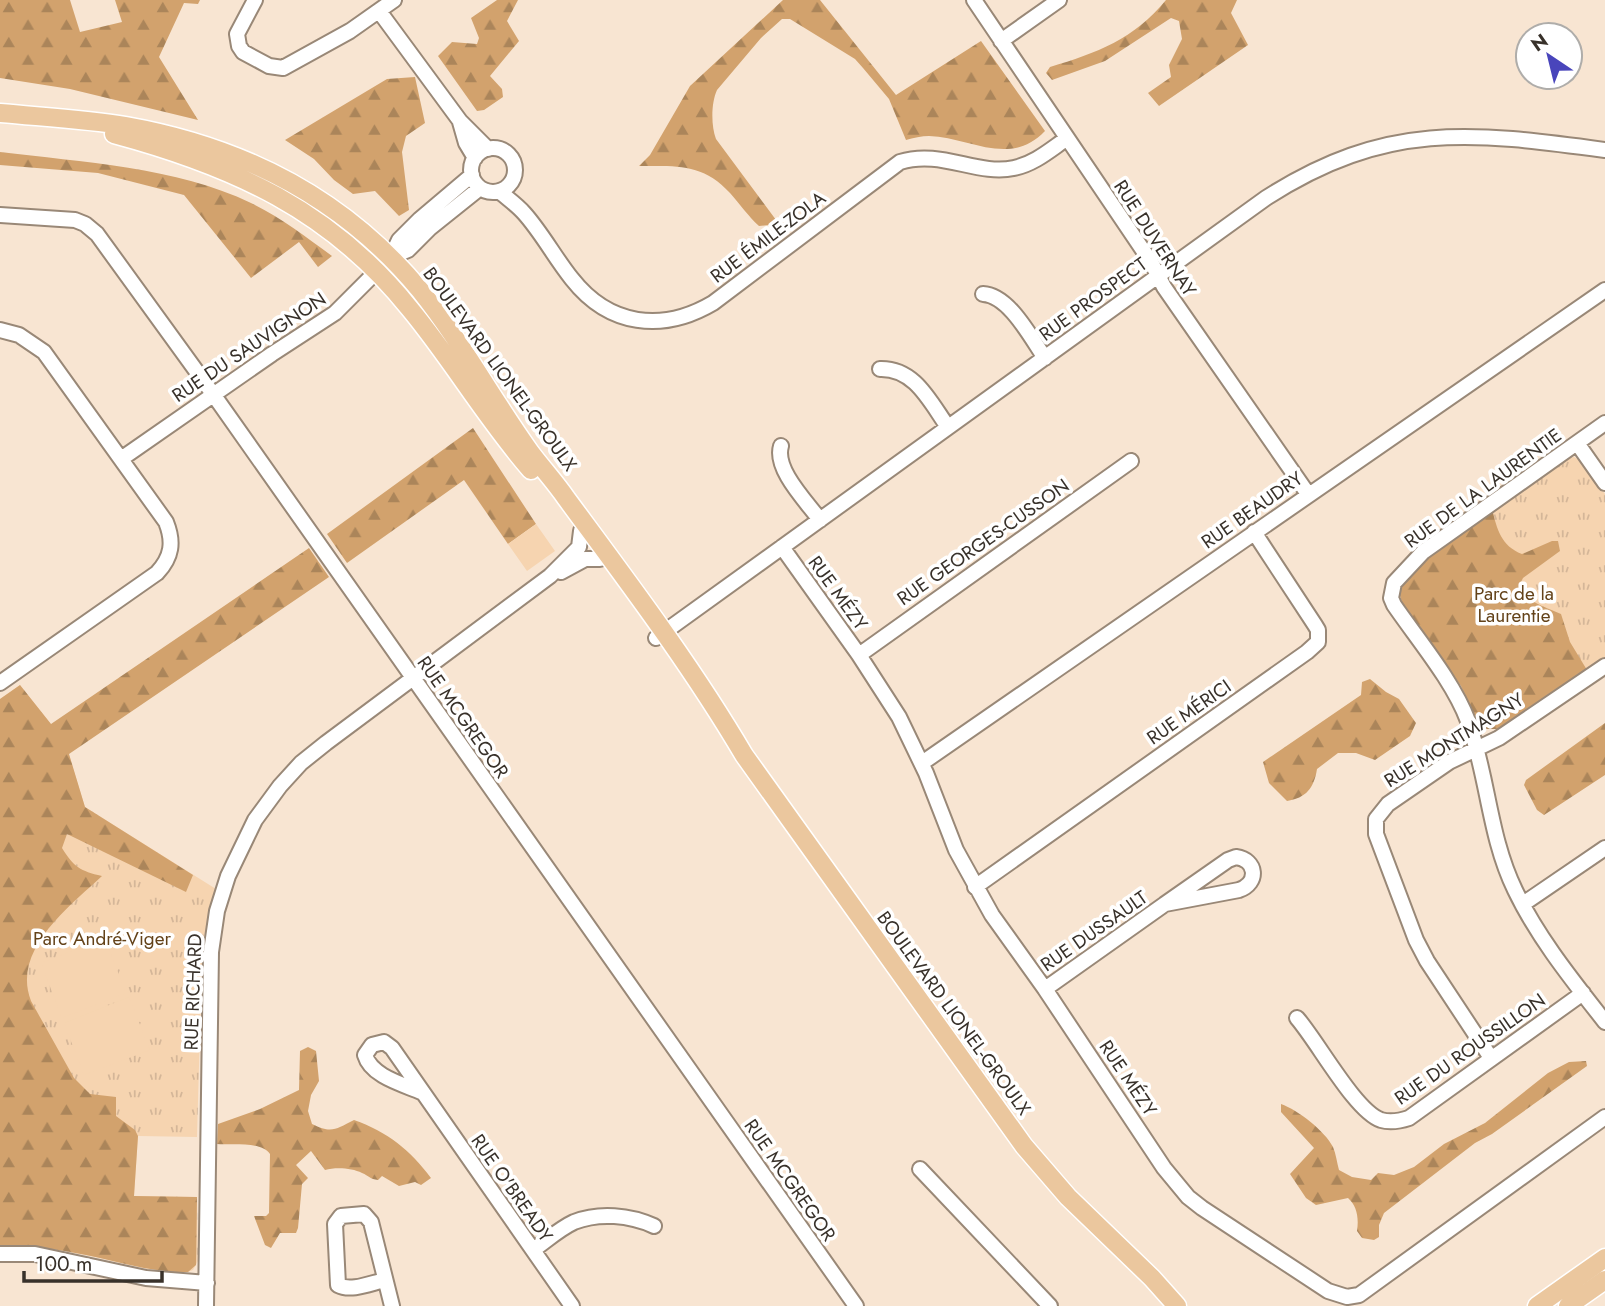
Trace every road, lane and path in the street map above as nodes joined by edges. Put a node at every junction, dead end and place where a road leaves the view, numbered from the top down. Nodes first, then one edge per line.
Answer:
1 (255, 0) edge
2 (394, 0) edge
3 (974, 0) edge
4 (1059, 0) edge
5 (379, 11) junction
6 (1001, 41) junction
7 (0, 113) edge
8 (42, 117) junction
9 (460, 121) junction
10 (1066, 139) junction
11 (488, 149) junction
12 (1605, 150) edge
13 (475, 158) junction
14 (472, 175) junction
15 (512, 182) junction
16 (480, 188) junction
17 (499, 191) junction
18 (523, 212) junction
19 (0, 215) edge
20 (391, 257) junction
21 (377, 271) junction
22 (1158, 276) junction
23 (1605, 290) edge
24 (983, 294) dead end
25 (0, 330) edge
26 (1045, 358) junction
27 (880, 369) dead end
28 (213, 394) junction
29 (1605, 423) edge
30 (948, 427) junction
31 (1577, 443) junction
32 (781, 446) dead end
33 (121, 459) junction
34 (1131, 461) dead end
35 (1605, 483) edge
36 (1308, 494) junction
37 (820, 520) junction
38 (580, 531) junction
39 (1254, 532) junction
40 (782, 547) junction
41 (600, 559) junction
42 (550, 576) junction
43 (660, 635) junction
44 (859, 654) junction
45 (1605, 666) edge
46 (412, 679) junction
47 (0, 683) edge
48 (1475, 750) junction
49 (922, 763) junction
50 (1605, 848) edge
51 (975, 887) junction
52 (1165, 904) junction
53 (1523, 905) junction
54 (1045, 989) junction
55 (1583, 993) junction
56 (1297, 1018) dead end
57 (1605, 1022) edge
58 (1491, 1058) junction
59 (421, 1092) dead end
60 (1605, 1117) edge
61 (920, 1169) dead end
62 (654, 1226) dead end
63 (533, 1250) junction
64 (0, 1254) edge
65 (1605, 1258) edge
66 (1152, 1278) junction
67 (385, 1280) junction
68 (1605, 1280) edge
69 (207, 1283) junction
70 (206, 1306) edge
71 (392, 1306) edge
72 (572, 1306) edge
73 (856, 1306) edge
74 (1049, 1306) edge
75 (1177, 1306) edge
76 (1190, 1306) edge
77 (1537, 1306) edge
78 (1568, 1306) edge

1 - 5 street
2 - 5 street
3 - 6 street, RUE DUVERNAY
4 - 6 street
5 - 9 street
6 - 10 street, RUE DUVERNAY
7 - 8 main road, BOULEVARD LIONEL-GROULX
8 - 20 main road, BOULEVARD LIONEL-GROULX
8 - 21 main road, BOULEVARD LIONEL-GROULX
9 - 11 street
9 - 13 street
10 - 18 street, RUE ÉMILE-ZOLA
10 - 22 street, RUE DUVERNAY
11 - 13 street
11 - 15 street
12 - 22 street, RUE PROSPECT
13 - 14 street
14 - 16 street
14 - 20 street
15 - 17 street
15 - 18 street, RUE ÉMILE-ZOLA
16 - 17 street
16 - 20 street
17 - 18 street, RUE ÉMILE-ZOLA
19 - 28 street, RUE MCGREGOR
20 - 21 street, RUE DU SAUVIGNON
20 - 43 main road, BOULEVARD LIONEL-GROULX
21 - 28 street, RUE DU SAUVIGNON
21 - 38 main road, BOULEVARD LIONEL-GROULX
22 - 26 street, RUE PROSPECT
22 - 36 street, RUE DUVERNAY
23 - 36 street, RUE BEAUDRY
24 - 26 street
25 - 33 street
26 - 30 street, RUE PROSPECT
27 - 30 street
28 - 33 street, RUE DU SAUVIGNON
28 - 46 street, RUE MCGREGOR
29 - 31 street, RUE DE LA LAURENTIE
30 - 37 street, RUE PROSPECT
31 - 35 street
31 - 48 street, RUE DE LA LAURENTIE
32 - 37 street
33 - 47 street
34 - 44 street, RUE GEORGES-CUSSON
36 - 39 street, RUE BEAUDRY
37 - 40 street, RUE PROSPECT
38 - 41 main road, BOULEVARD LIONEL-GROULX
38 - 42 street, RUE RICHARD
39 - 49 street, RUE BEAUDRY
39 - 51 street, RUE MÉRICI
40 - 43 street, RUE PROSPECT
40 - 44 street, RUE MÉZY
41 - 42 street, RUE RICHARD
41 - 43 main road, BOULEVARD LIONEL-GROULX
42 - 46 street, RUE RICHARD
43 - 66 main road, BOULEVARD LIONEL-GROULX
44 - 49 street, RUE MÉZY
45 - 48 street, RUE MONTMAGNY
46 - 69 street, RUE RICHARD
46 - 73 street, RUE MCGREGOR
48 - 53 street
48 - 58 street, RUE MONTMAGNY
49 - 51 street, RUE MÉZY
50 - 53 street
51 - 54 street, RUE MÉZY
52 - 52 street, RUE DUSSAULT
52 - 54 street, RUE DUSSAULT
53 - 55 street
54 - 60 street, RUE MÉZY
55 - 57 street
55 - 58 street, RUE DU ROUSSILLON
56 - 58 street, RUE DU ROUSSILLON
59 - 63 street, RUE O'BREADY
61 - 74 street
62 - 63 street
63 - 72 street, RUE O'BREADY
64 - 69 street
65 - 77 main road
66 - 75 main road, BOULEVARD LIONEL-GROULX
66 - 76 main road, BOULEVARD LIONEL-GROULX
67 - 67 street
67 - 71 street
68 - 78 main road
69 - 70 street, RUE RICHARD

